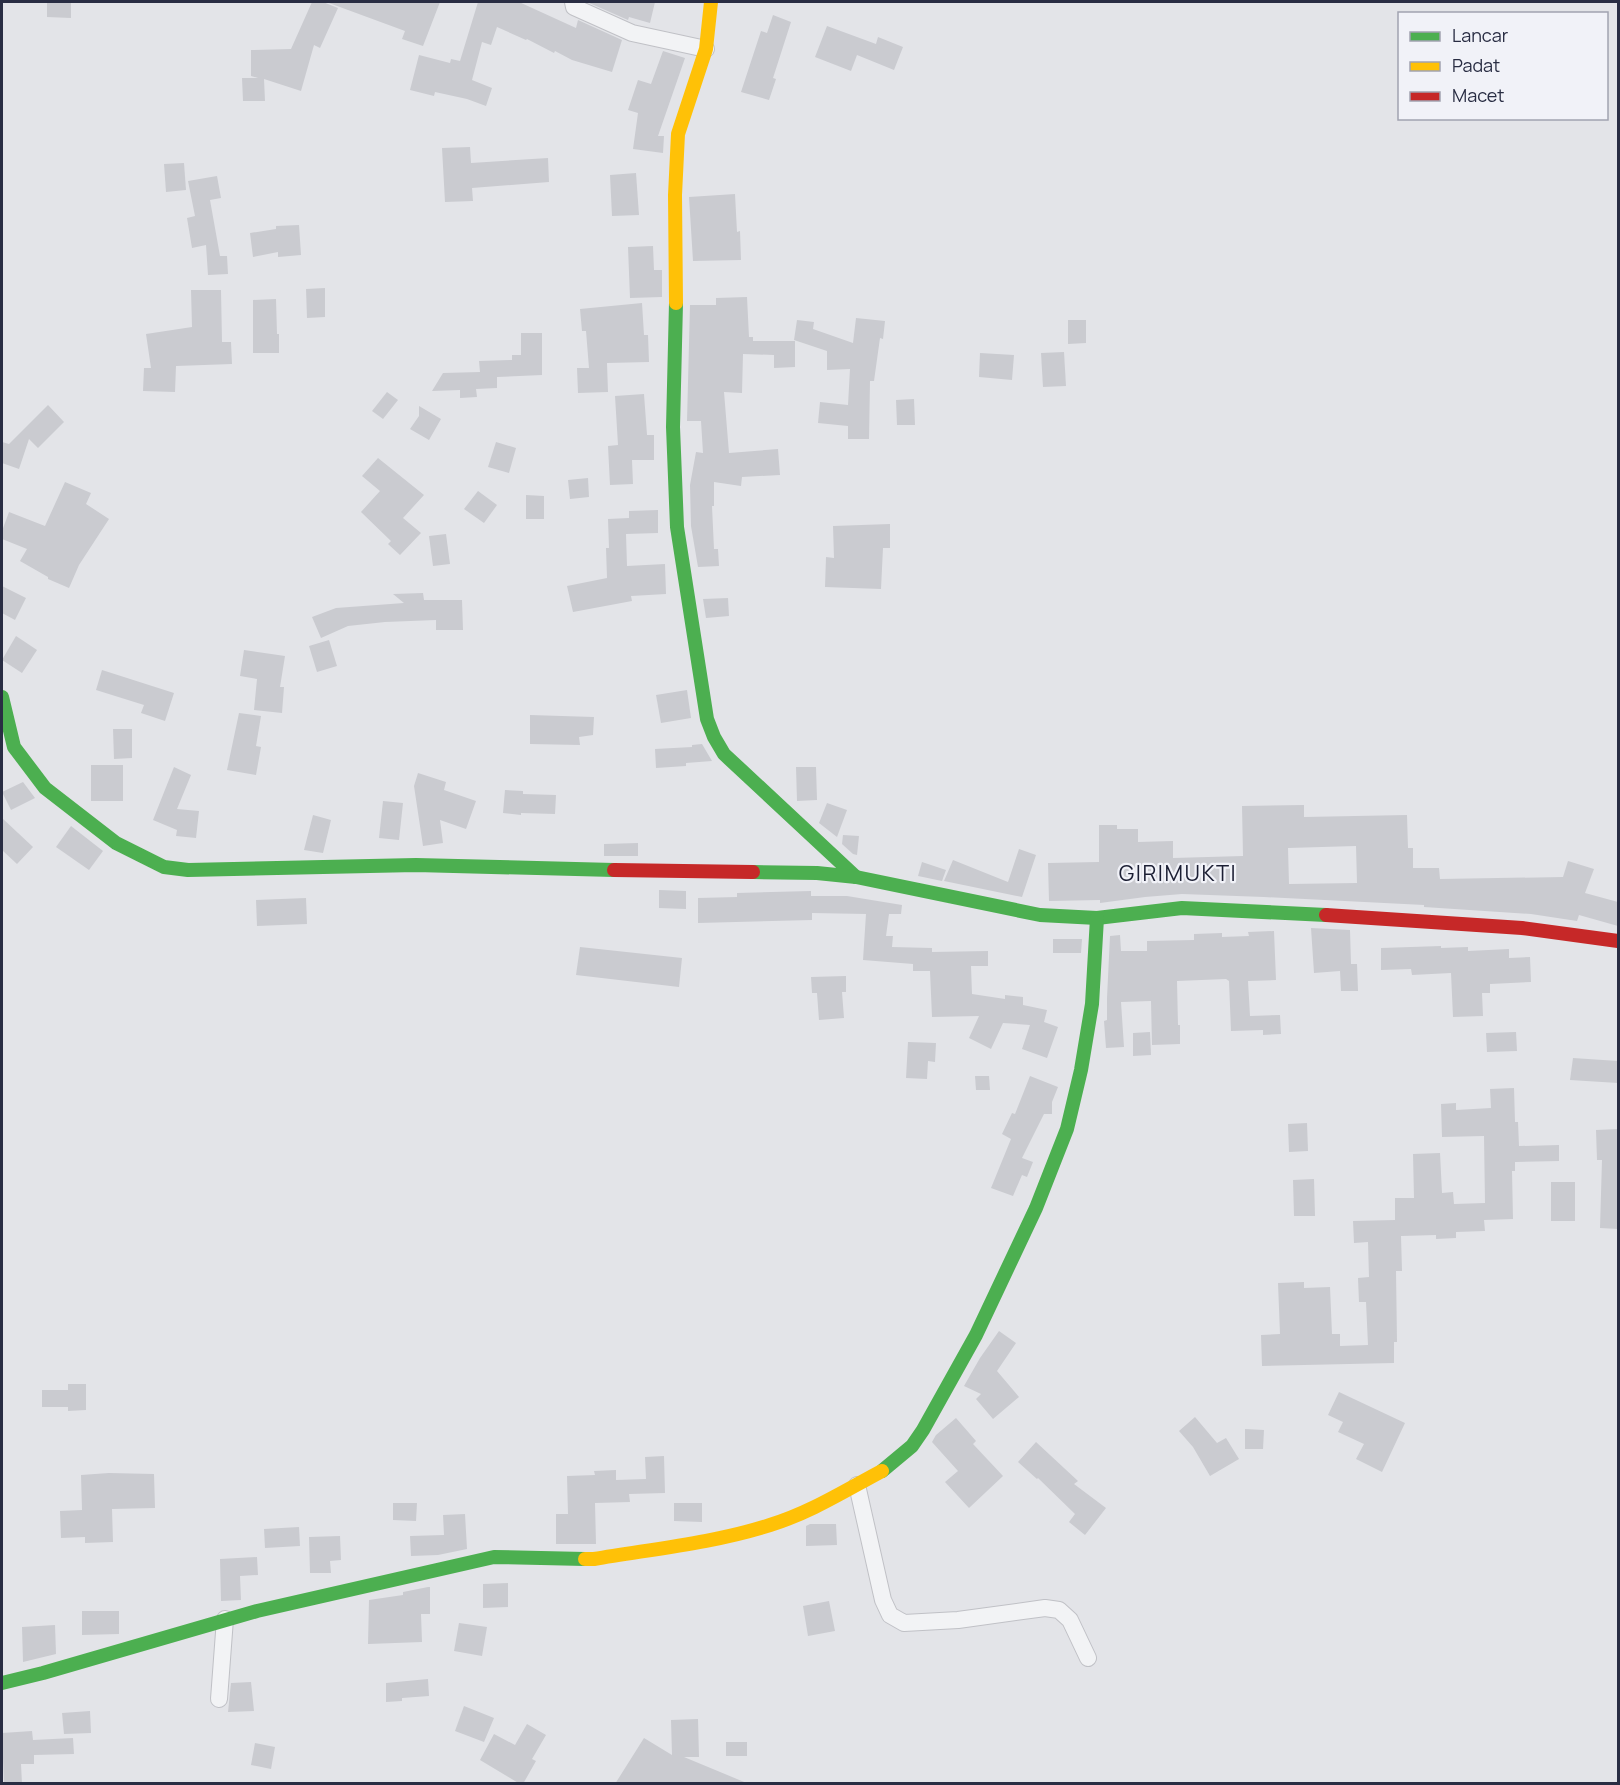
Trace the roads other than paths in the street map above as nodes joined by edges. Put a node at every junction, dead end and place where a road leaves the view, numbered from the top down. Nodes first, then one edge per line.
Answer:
1 (573, 2) edge
2 (711, 2) edge
3 (706, 49) junction
4 (2, 697) edge
5 (8, 744) edge
6 (856, 877) junction
7 (1097, 918) junction
8 (1618, 941) edge
9 (857, 1485) junction
10 (225, 1619) junction
11 (1088, 1658) dead end
12 (2, 1683) edge
13 (219, 1699) dead end

1 - 3 street
2 - 3 street
3 - 6 street
4 - 5 street
5 - 6 street
6 - 7 street
7 - 8 street
7 - 9 street
9 - 10 street
9 - 11 street
10 - 12 street
10 - 13 street

